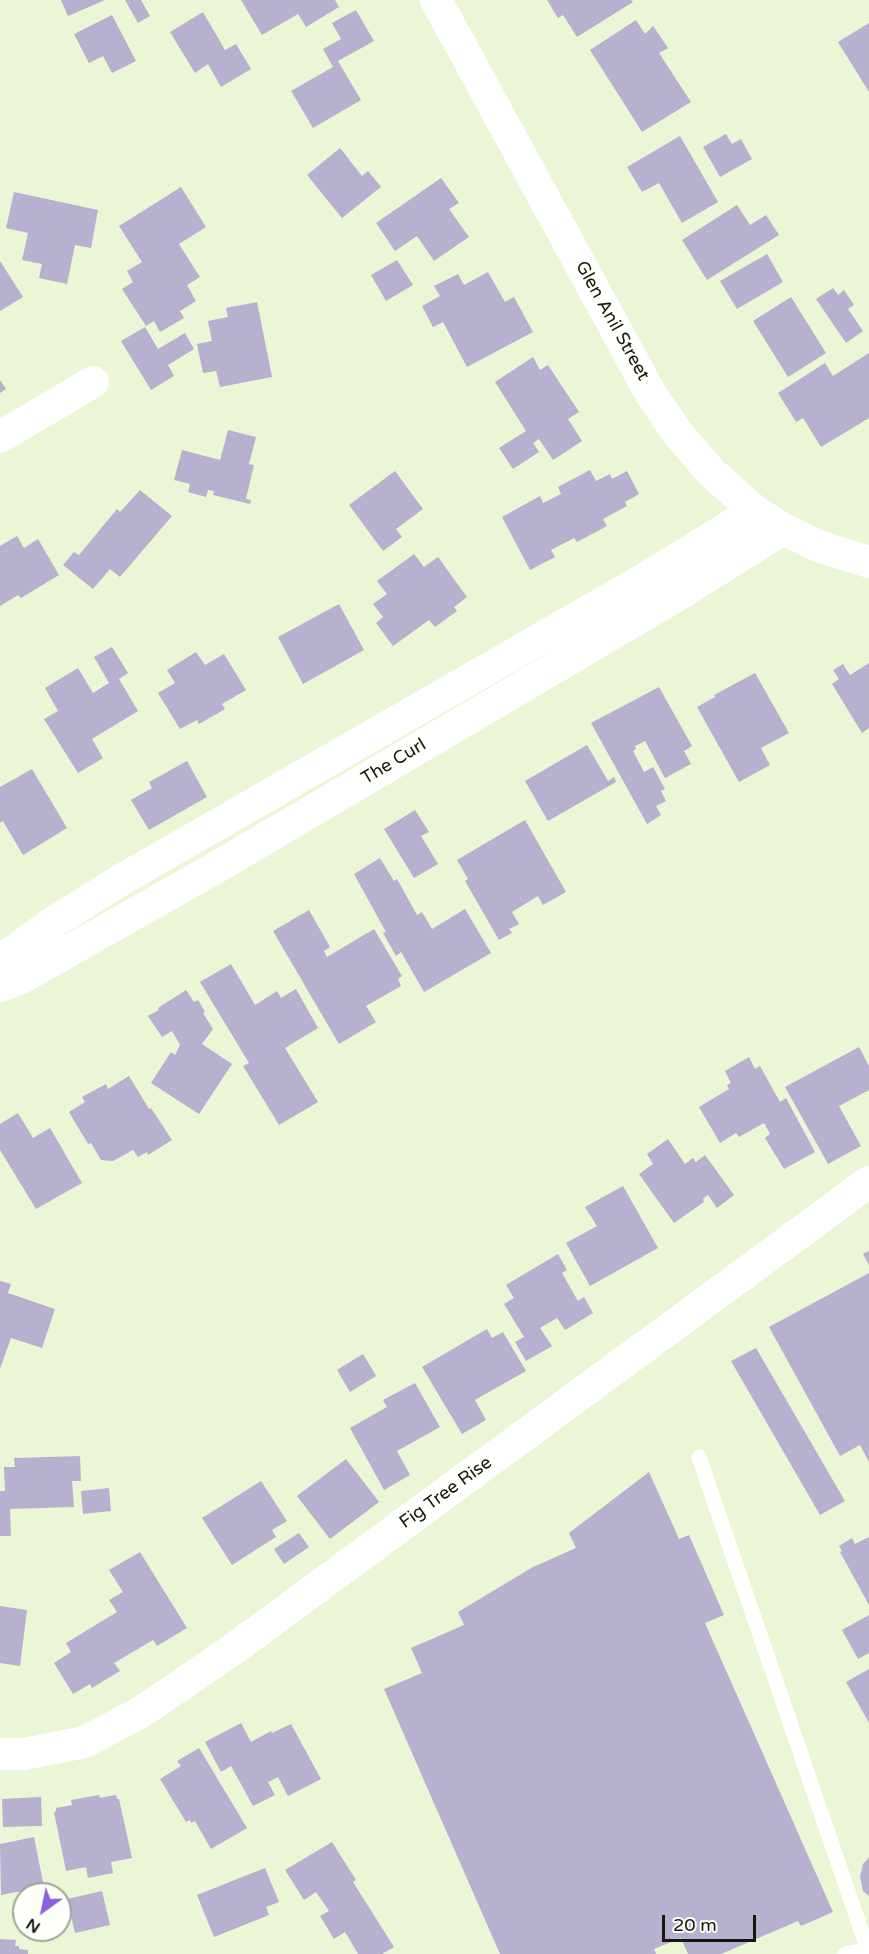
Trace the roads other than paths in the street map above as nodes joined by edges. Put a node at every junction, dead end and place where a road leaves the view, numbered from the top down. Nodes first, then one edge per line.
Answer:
1 (436, 0) edge
2 (93, 382) dead end
3 (0, 437) edge
4 (755, 511) junction
5 (783, 529) junction
6 (869, 562) edge
7 (0, 961) edge
8 (0, 986) edge
9 (869, 1182) edge
10 (699, 1456) dead end
11 (0, 1754) edge
12 (868, 1952) edge
13 (845, 1954) edge

1 - 4 street, Glen Anil Street
2 - 3 street
4 - 5 street, Glen Anil Street
4 - 7 street, The Curl
5 - 6 street, Glen Anil Street
5 - 8 street, The Curl
9 - 11 street, Fig Tree Rise
10 - 12 lane
12 - 13 lane

